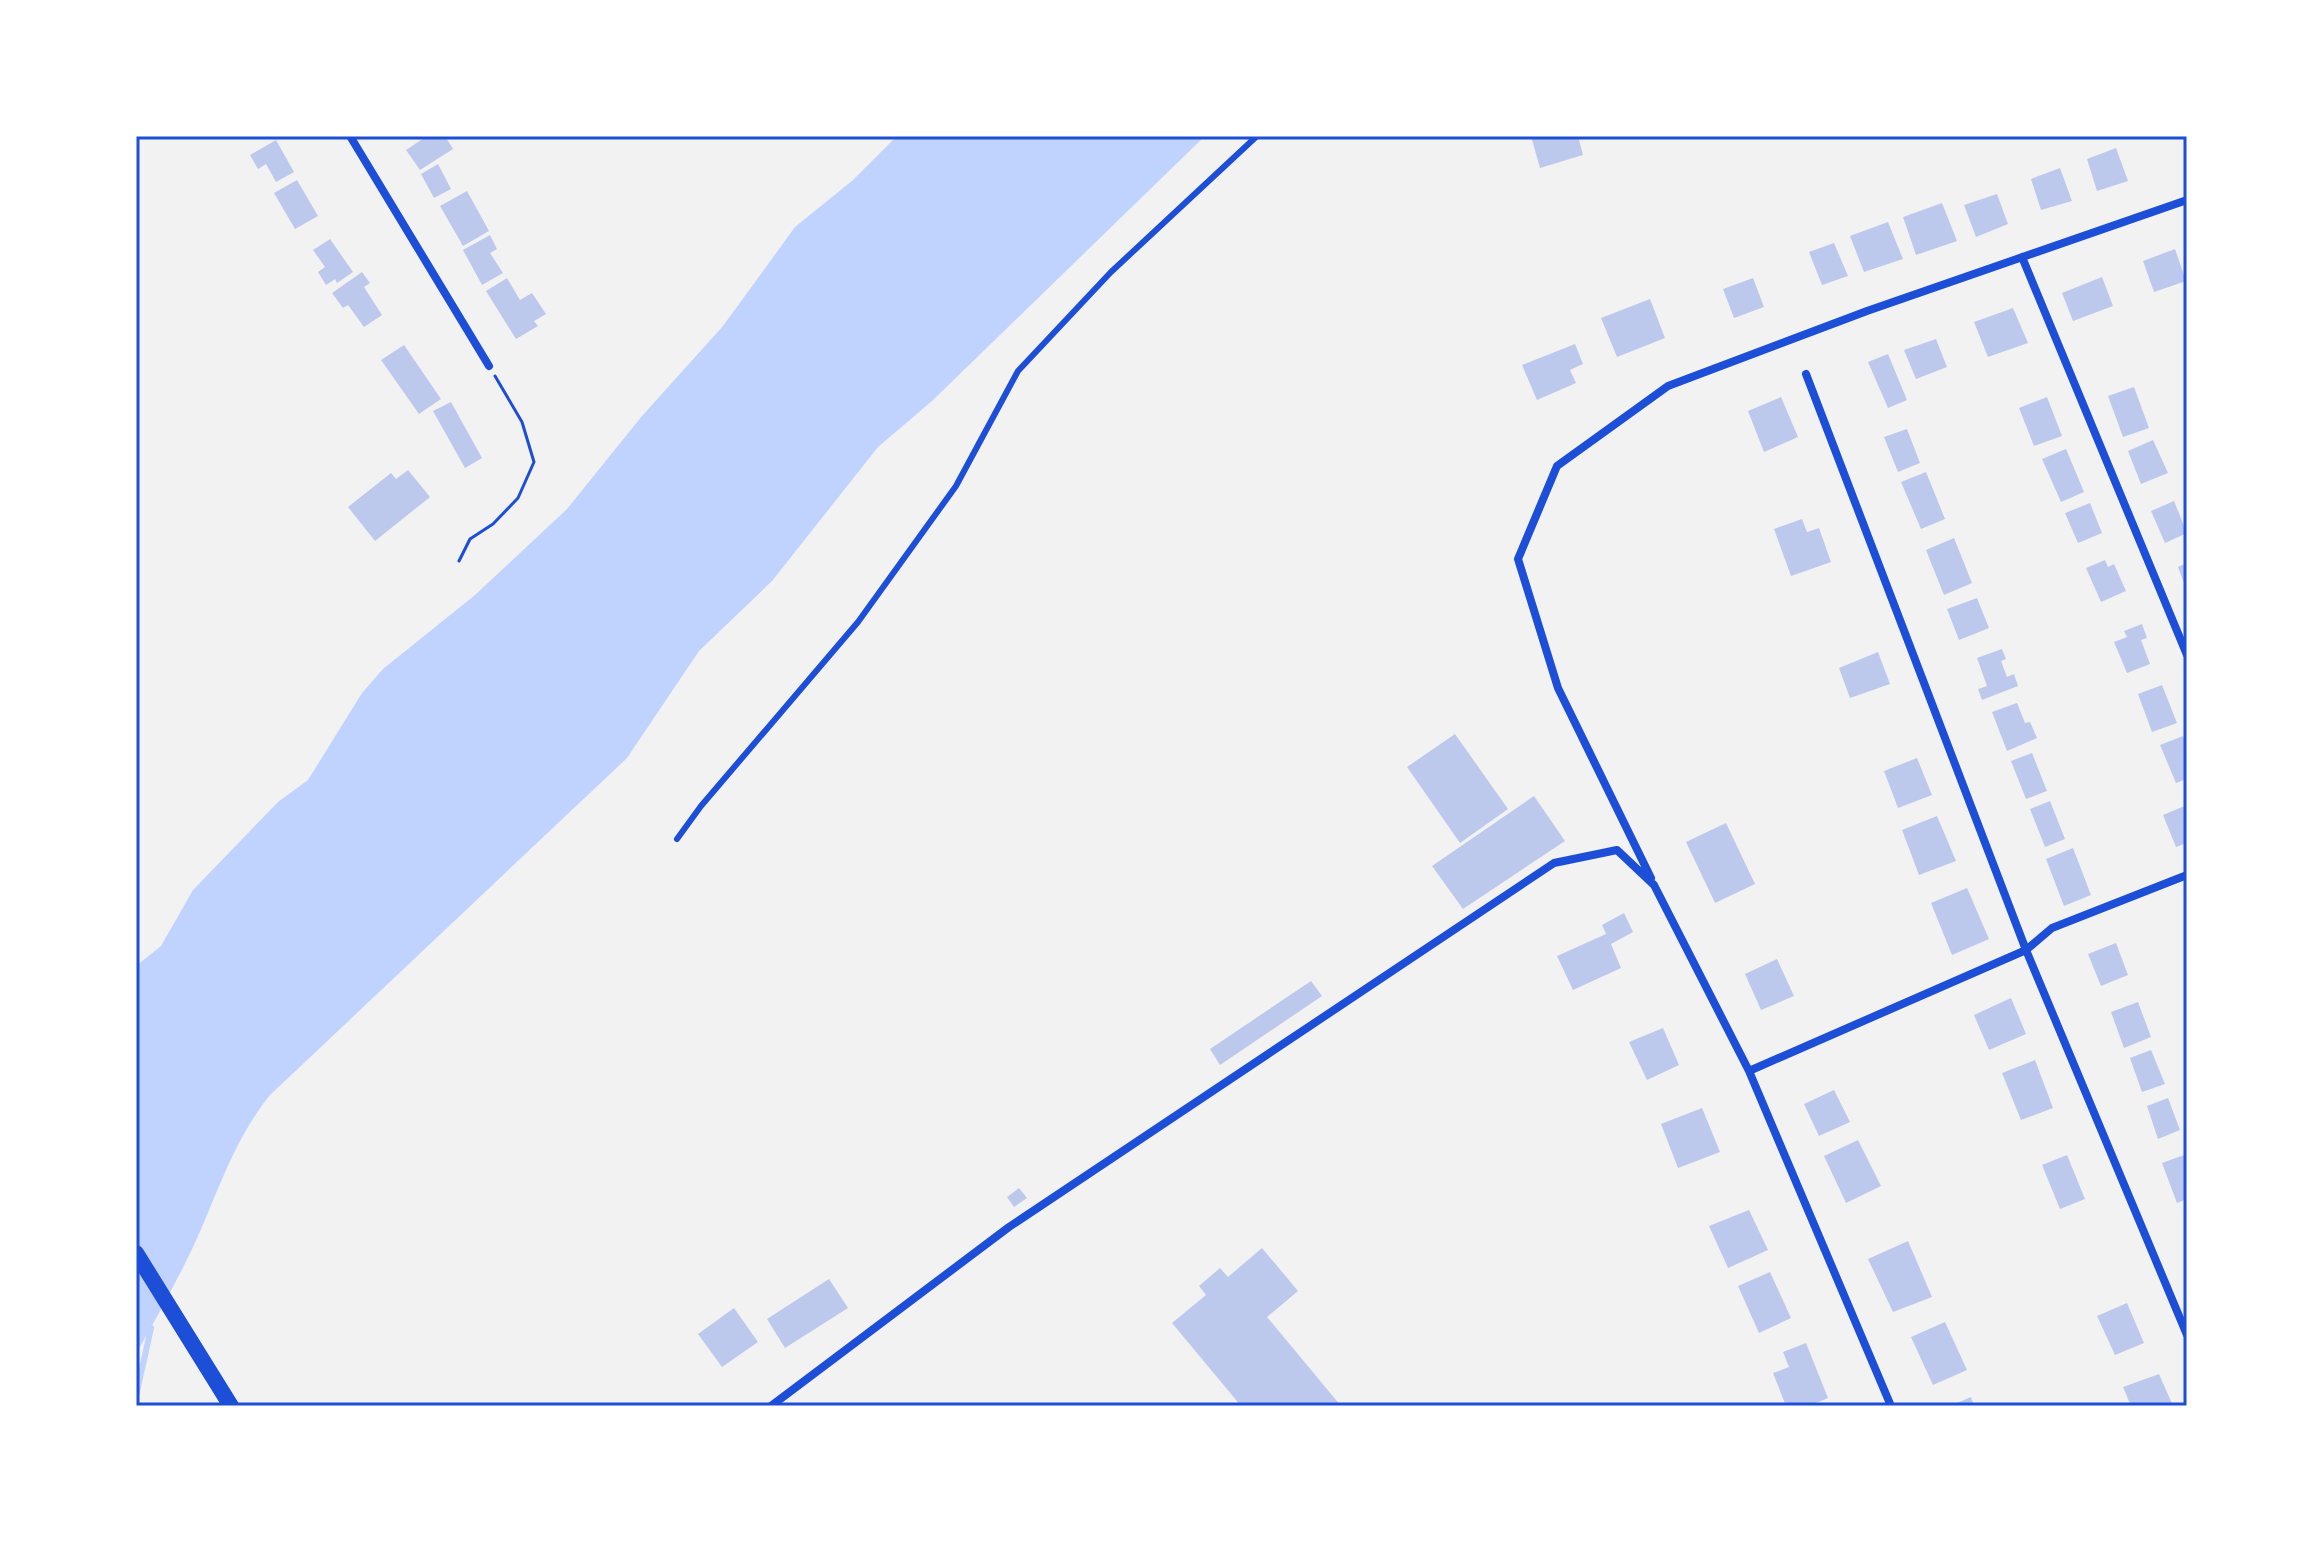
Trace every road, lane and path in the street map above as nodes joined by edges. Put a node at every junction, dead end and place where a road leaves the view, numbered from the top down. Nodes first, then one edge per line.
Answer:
1 (350, 136) edge
2 (1257, 136) edge
3 (2187, 200) edge
4 (2022, 257) junction
5 (489, 366) joint
6 (1806, 374) dead end
7 (459, 561) dead end
8 (2187, 655) edge
9 (677, 839) dead end
10 (2187, 875) edge
11 (1654, 885) junction
12 (2026, 950) junction
13 (1749, 1071) junction
14 (136, 1253) edge
15 (2187, 1335) edge
16 (231, 1406) edge
17 (771, 1406) edge
18 (1891, 1406) edge

1 - 5 street
2 - 9 lane
3 - 4 street
4 - 8 street
4 - 11 street
5 - 7 path
6 - 12 street
10 - 12 street
11 - 13 street
11 - 17 street
12 - 13 street
12 - 15 street
13 - 18 street
14 - 16 main road

